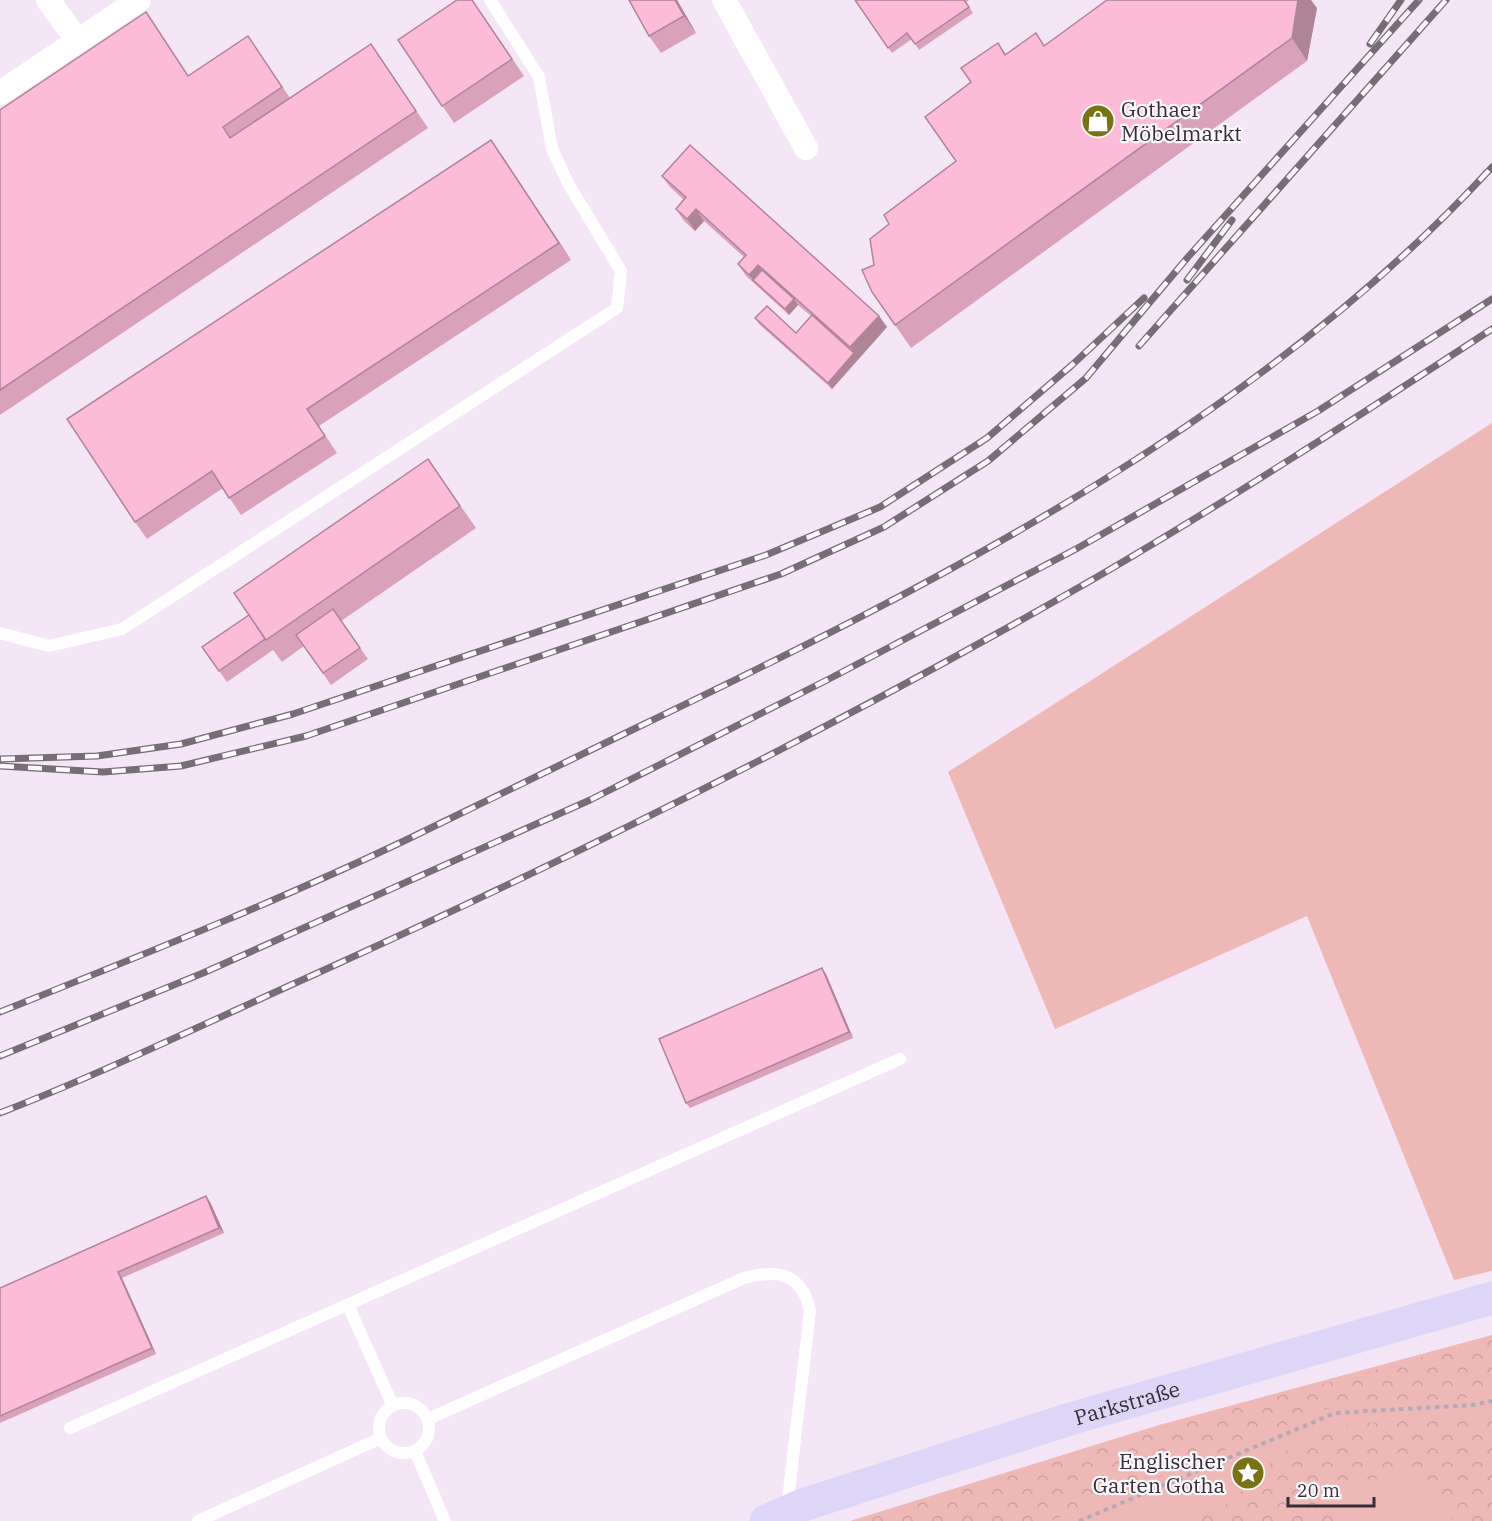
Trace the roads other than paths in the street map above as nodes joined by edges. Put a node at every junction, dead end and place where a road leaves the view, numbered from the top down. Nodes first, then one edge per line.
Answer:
1 (48, 0) edge
2 (139, 0) edge
3 (490, 0) edge
4 (724, 0) edge
5 (78, 41) junction
6 (0, 93) edge
7 (806, 148) dead end
8 (0, 633) edge
9 (900, 1059) dead end
10 (1492, 1298) edge
11 (348, 1305) junction
12 (393, 1406) junction
13 (428, 1419) junction
14 (70, 1428) dead end
15 (381, 1438) junction
16 (415, 1451) junction
17 (776, 1516) edge
18 (198, 1521) edge
19 (445, 1521) edge

1 - 5 street
2 - 5 street
3 - 8 lane
4 - 7 street
5 - 6 street
9 - 11 lane
10 - 17 street, Parkstraße
11 - 12 lane
11 - 14 lane
12 - 13 lane
12 - 15 lane
13 - 16 lane
13 - 17 lane
15 - 16 lane
15 - 18 lane
16 - 19 lane

